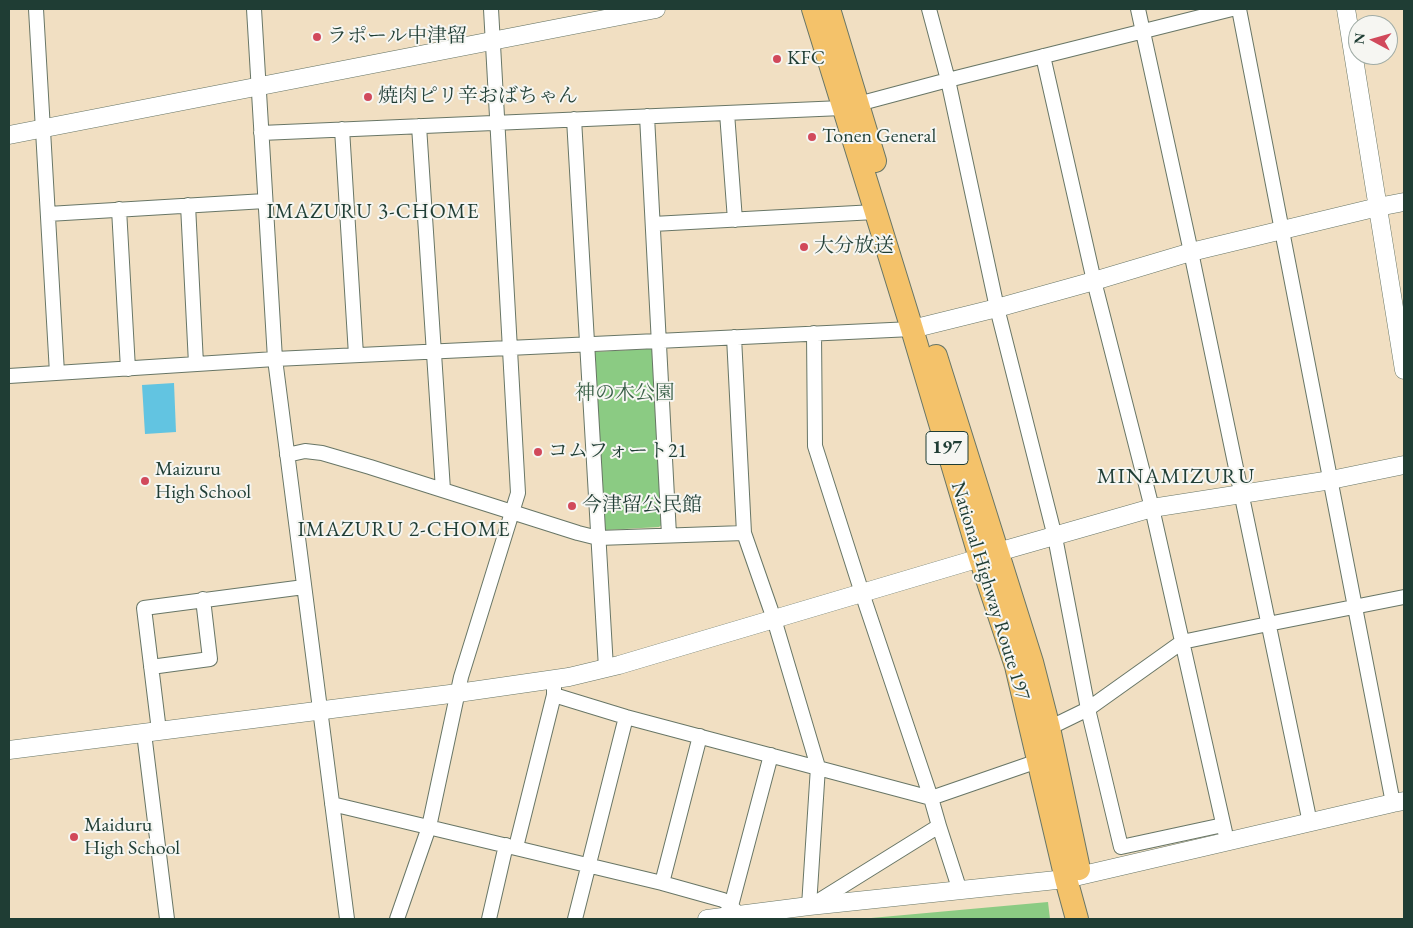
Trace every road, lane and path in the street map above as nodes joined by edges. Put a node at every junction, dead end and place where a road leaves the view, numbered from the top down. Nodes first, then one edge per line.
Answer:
1 (36, 9) edge
2 (254, 9) edge
3 (491, 9) edge
4 (656, 9) edge
5 (813, 9) edge
6 (829, 9) edge
7 (929, 9) edge
8 (1138, 9) edge
9 (1232, 9) edge
10 (1239, 9) edge
11 (1346, 9) edge
12 (1143, 30) junction
13 (493, 40) junction
14 (1043, 56) junction
15 (948, 80) junction
16 (258, 86) junction
17 (850, 106) junction
18 (727, 113) junction
19 (647, 116) junction
20 (574, 119) junction
21 (498, 122) junction
22 (419, 126) junction
23 (43, 128) junction
24 (342, 129) junction
25 (261, 133) junction
26 (9, 135) edge
27 (265, 201) junction
28 (1404, 202) edge
29 (188, 205) junction
30 (1378, 207) junction
31 (119, 209) junction
32 (875, 212) junction
33 (48, 214) junction
34 (735, 220) junction
35 (653, 224) junction
36 (1282, 229) junction
37 (1191, 252) junction
38 (1094, 281) junction
39 (997, 308) junction
40 (919, 327) junction
41 (814, 333) junction
42 (734, 337) junction
43 (659, 341) junction
44 (587, 344) junction
45 (510, 348) junction
46 (434, 352) junction
47 (356, 356) junction
48 (275, 359) junction
49 (196, 364) junction
50 (128, 368) junction
51 (1404, 370) edge
52 (57, 373) junction
53 (9, 376) edge
54 (287, 455) junction
55 (1404, 465) edge
56 (1330, 480) junction
57 (442, 490) junction
58 (1241, 494) junction
59 (1152, 508) junction
60 (513, 512) junction
61 (669, 534) junction
62 (744, 534) junction
63 (1055, 537) junction
64 (598, 538) junction
65 (989, 555) junction
66 (304, 587) junction
67 (862, 593) junction
68 (1404, 597) edge
69 (203, 599) junction
70 (1355, 606) junction
71 (774, 619) junction
72 (1268, 624) junction
73 (1182, 642) junction
74 (151, 667) junction
75 (606, 668) junction
76 (554, 688) junction
77 (458, 693) junction
78 (1088, 709) junction
79 (320, 710) junction
80 (626, 717) junction
81 (1049, 728) junction
82 (151, 732) junction
83 (700, 736) junction
84 (9, 750) edge
85 (771, 755) junction
86 (1038, 760) junction
87 (818, 768) junction
88 (931, 798) junction
89 (1399, 802) edge
90 (332, 804) junction
91 (1310, 823) junction
92 (1223, 825) junction
93 (939, 826) junction
94 (429, 827) junction
95 (1227, 842) junction
96 (511, 846) junction
97 (588, 865) junction
98 (1073, 877) junction
99 (662, 883) junction
100 (960, 891) junction
101 (809, 906) junction
102 (735, 910) junction
103 (1083, 918) edge
104 (167, 919) edge
105 (347, 919) edge
106 (397, 919) edge
107 (489, 919) edge
108 (575, 919) edge
109 (707, 919) edge

1 - 23 street
2 - 16 street
3 - 13 street
4 - 13 street
5 - 17 highway, National Highway Route 197 / 197
6 - 17 highway, National Highway Route 197 / 197
7 - 15 street
8 - 12 street
9 - 12 street
10 - 36 street
11 - 30 street
12 - 14 street
12 - 37 street
13 - 16 street
13 - 21 street
14 - 15 street
14 - 38 street
15 - 17 street
15 - 39 street
16 - 23 street
16 - 25 street
17 - 18 street
17 - 32 highway, National Highway Route 197 / 197
17 - 40 highway, National Highway Route 197 / 197
18 - 19 street
18 - 34 street
19 - 20 street
19 - 35 street
20 - 21 street
20 - 44 street
21 - 22 street
21 - 45 street
22 - 24 street
22 - 46 street
23 - 26 street
23 - 33 street
24 - 25 street
24 - 47 street
25 - 27 street
27 - 29 street
27 - 48 street
28 - 30 street
29 - 31 street
29 - 49 street
30 - 36 street
30 - 51 street
31 - 33 street
31 - 50 street
32 - 34 street
32 - 40 highway, National Highway Route 197 / 197
33 - 52 street
34 - 35 street
35 - 43 street
36 - 37 street
36 - 56 street
37 - 38 street
37 - 58 street
38 - 39 street
38 - 59 street
39 - 40 street
39 - 63 street
40 - 41 street
40 - 65 highway, National Highway Route 197 / 197
41 - 42 street
41 - 67 street
42 - 43 street
42 - 62 street
43 - 44 street
43 - 61 street
44 - 45 street
44 - 64 street
45 - 46 street
45 - 60 street
46 - 47 street
46 - 57 street
47 - 48 street
48 - 49 street
48 - 54 street
49 - 50 street
50 - 52 street
52 - 53 street
54 - 57 street
54 - 66 street
55 - 56 street
56 - 58 street
56 - 70 street
57 - 60 street
58 - 59 street
58 - 72 street
59 - 63 street
59 - 73 street
60 - 64 street
60 - 77 street
61 - 62 street
61 - 64 street
62 - 71 street
63 - 65 street
63 - 78 street
64 - 75 street
65 - 67 street
65 - 81 highway, National Highway Route 197 / 197
65 - 86 highway, National Highway Route 197 / 197
66 - 69 street
66 - 79 street
67 - 71 street
67 - 88 street
68 - 70 street
69 - 74 street
69 - 74 street
70 - 72 street
70 - 89 street
71 - 75 street
71 - 87 street
72 - 73 street
72 - 91 street
73 - 78 street
73 - 92 street
74 - 82 street
75 - 76 street
76 - 77 street
76 - 80 street
76 - 96 street
77 - 79 street
77 - 94 street
78 - 81 street
78 - 92 street
79 - 82 street
79 - 90 street
80 - 83 street
80 - 97 street
81 - 98 highway, National Highway Route 197 / 197
82 - 84 street
82 - 104 street
83 - 85 street
83 - 99 street
85 - 87 street
85 - 102 street
86 - 88 street
86 - 98 highway, National Highway Route 197 / 197
87 - 88 street
87 - 101 street
88 - 93 street
89 - 91 street
90 - 94 street
90 - 105 street
91 - 95 street
92 - 95 street
93 - 100 street
93 - 101 street
94 - 96 street
94 - 106 street
95 - 98 street
96 - 97 street
96 - 107 street
97 - 99 street
97 - 108 street
98 - 100 street
98 - 103 highway, National Highway Route 197 / 197
99 - 102 street
100 - 101 street
101 - 102 street
102 - 109 street

